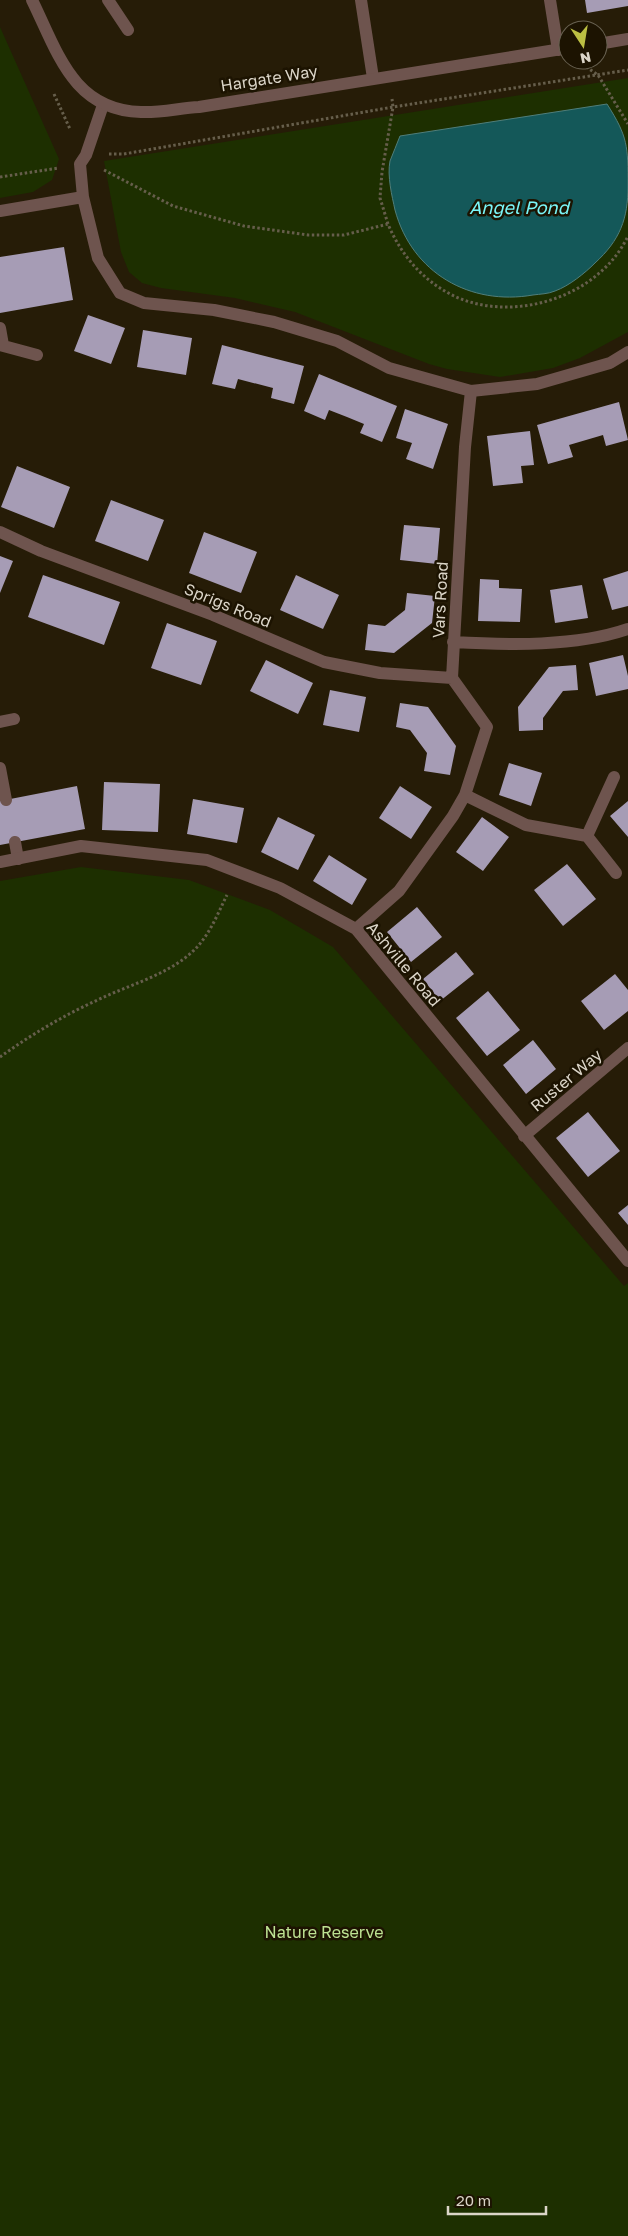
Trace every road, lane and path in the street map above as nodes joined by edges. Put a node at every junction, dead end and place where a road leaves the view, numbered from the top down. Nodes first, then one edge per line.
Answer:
1 (32, 0) edge
2 (108, 0) edge
3 (361, 0) edge
4 (550, 0) edge
5 (128, 30) dead end
6 (558, 30) edge
7 (628, 40) edge
8 (608, 43) edge
9 (558, 50) edge
10 (590, 70) edge
11 (388, 75) junction
12 (373, 78) junction
13 (103, 105) junction
14 (628, 124) edge
15 (80, 164) junction
16 (0, 177) edge
17 (83, 197) junction
18 (0, 212) edge
19 (388, 224) junction
20 (628, 236) edge
21 (0, 328) edge
22 (1, 345) edge
23 (628, 352) edge
24 (36, 355) dead end
25 (471, 392) junction
26 (0, 532) edge
27 (628, 628) edge
28 (453, 642) junction
29 (452, 678) junction
30 (14, 719) dead end
31 (0, 722) edge
32 (0, 768) edge
33 (614, 777) dead end
34 (465, 795) junction
35 (6, 800) dead end
36 (587, 836) junction
37 (15, 842) dead end
38 (18, 858) junction
39 (0, 862) edge
40 (616, 873) dead end
41 (227, 895) dead end
42 (356, 929) junction
43 (628, 1048) edge
44 (0, 1057) edge
45 (524, 1136) junction
46 (628, 1261) edge

1 - 13 street, Hargate Way
2 - 5 street
3 - 12 street
4 - 6 street
7 - 8 street
9 - 11 street, Hargate Way
10 - 14 path
11 - 12 street, Hargate Way
11 - 19 path
12 - 13 street, Hargate Way
13 - 15 street
15 - 16 path
15 - 17 street
15 - 19 path
17 - 18 street
17 - 25 street
19 - 20 path
21 - 22 street
22 - 24 street
23 - 25 street
25 - 28 street, Vars Road
26 - 29 street, Sprigs Road
27 - 28 street
28 - 29 street, Vars Road
29 - 34 street
30 - 31 street
32 - 35 street
33 - 36 street
34 - 36 street
34 - 42 street
36 - 40 street
37 - 38 street
38 - 39 street, Ashville Road
38 - 42 street, Ashville Road
41 - 44 path
42 - 45 street, Ashville Road
43 - 45 street, Ruster Way
45 - 46 street, Ashville Road

